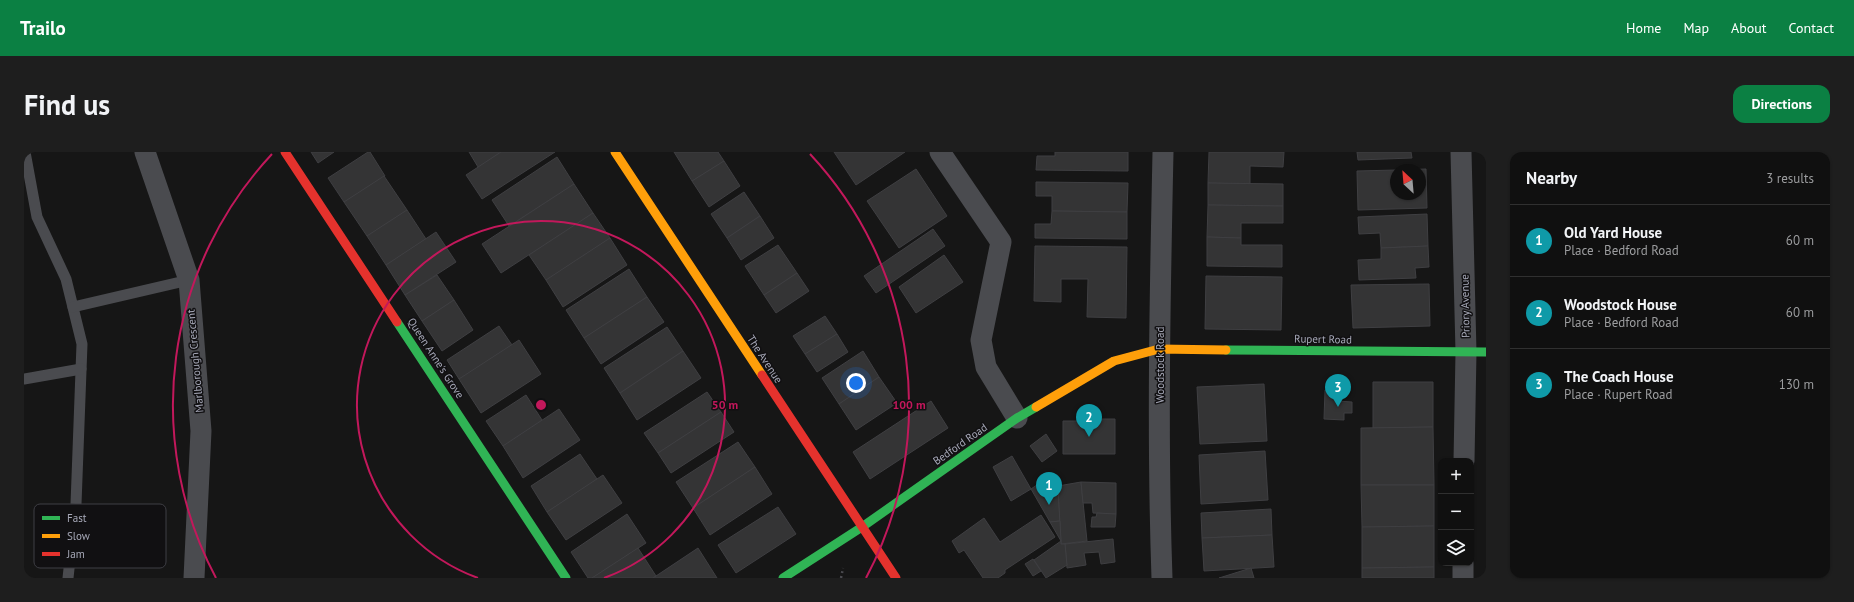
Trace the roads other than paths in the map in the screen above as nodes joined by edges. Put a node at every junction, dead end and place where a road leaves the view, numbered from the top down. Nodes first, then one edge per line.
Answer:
1 (25, 152) edge
2 (145, 152) edge
3 (285, 152) edge
4 (615, 152) edge
5 (940, 152) edge
6 (1163, 152) edge
7 (1460, 152) edge
8 (189, 280) junction
9 (73, 307) junction
10 (1159, 349) junction
11 (1476, 352) edge
12 (81, 368) junction
13 (24, 379) edge
14 (1017, 418) junction
15 (1464, 458) edge
16 (76, 504) edge
17 (862, 527) junction
18 (1463, 566) edge
19 (69, 568) edge
20 (68, 578) edge
21 (194, 578) edge
22 (566, 578) edge
23 (784, 578) edge
24 (896, 578) edge
25 (1162, 578) edge
26 (1463, 578) edge

1 - 9 lane
2 - 8 street, Marlborough Crescent
3 - 22 street, Queen Anne's Grove
4 - 17 street, The Avenue
5 - 14 street
6 - 10 street, Woodstock Road
7 - 11 street, Priory Avenue
8 - 9 lane
8 - 21 street, Marlborough Crescent
9 - 12 lane
10 - 11 street, Rupert Road
10 - 14 street, Bedford Road
10 - 25 street, Woodstock Road
11 - 15 street, Priory Avenue
12 - 13 lane
12 - 16 lane
14 - 17 street, Bedford Road
17 - 23 street, Bedford Road
17 - 24 street, The Avenue
18 - 26 street
19 - 20 lane

